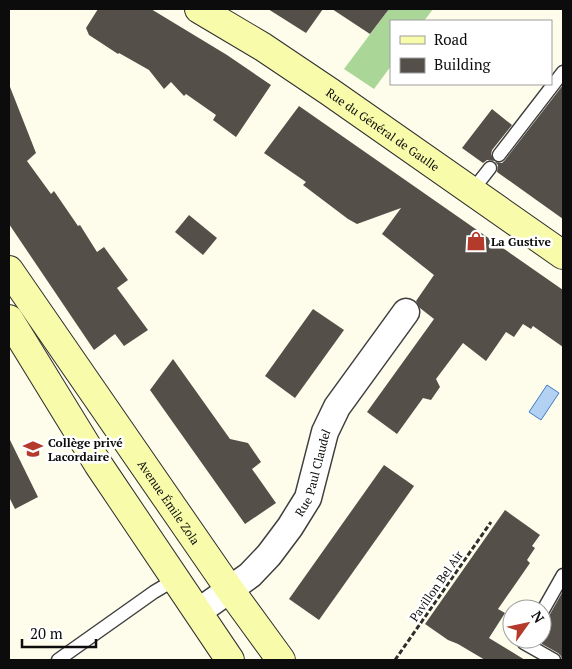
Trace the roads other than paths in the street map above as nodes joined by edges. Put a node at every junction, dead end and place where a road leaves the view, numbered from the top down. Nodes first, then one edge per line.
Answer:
1 (199, 9) edge
2 (563, 72) edge
3 (499, 156) dead end
4 (490, 168) dead end
5 (472, 191) junction
6 (563, 255) edge
7 (9, 270) edge
8 (406, 312) dead end
9 (9, 319) edge
10 (176, 579) junction
11 (561, 582) edge
12 (230, 590) junction
13 (550, 599) edge
14 (198, 612) junction
15 (536, 649) edge
16 (58, 660) edge
17 (230, 660) edge
18 (281, 660) edge
19 (554, 660) edge

1 - 5 main road, Rue du Général de Gaulle
2 - 3 lane
4 - 5 lane
5 - 6 main road, Rue du Général de Gaulle
7 - 12 main road, Avenue Émile Zola
8 - 12 street, Rue Paul Claudel
9 - 10 main road
10 - 14 main road
10 - 16 lane
11 - 13 lane
12 - 14 street, Rue Paul Claudel
12 - 18 main road, Avenue Émile Zola
14 - 17 main road
15 - 19 lane

